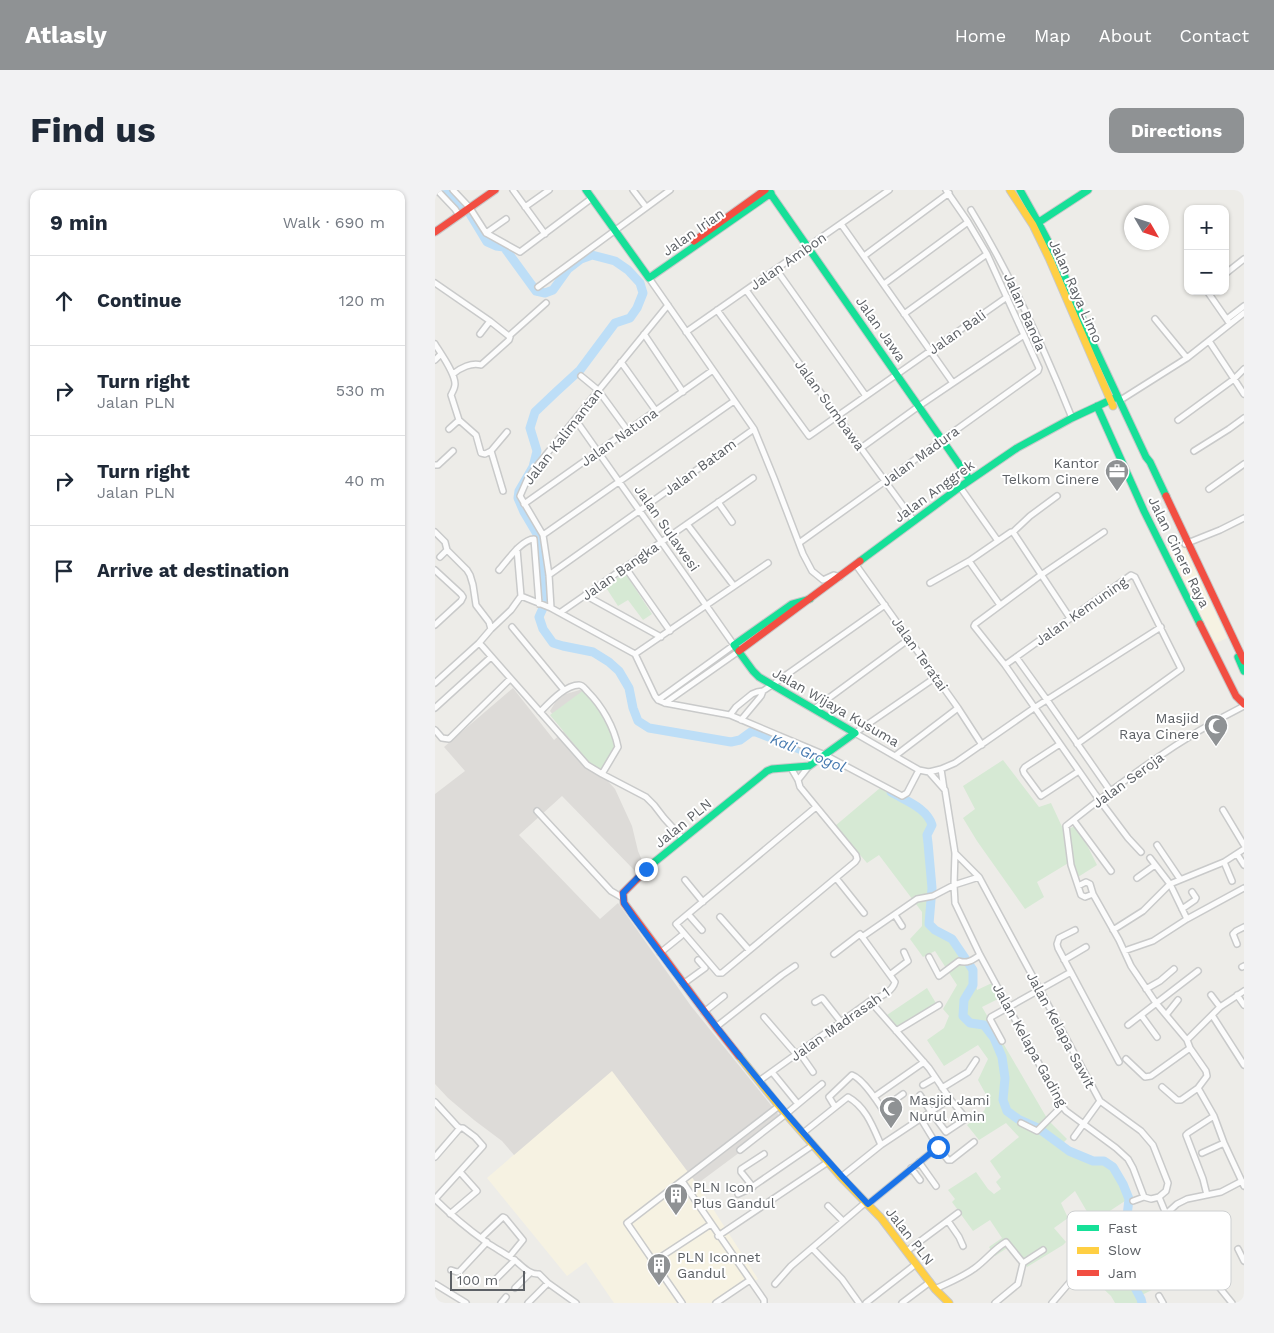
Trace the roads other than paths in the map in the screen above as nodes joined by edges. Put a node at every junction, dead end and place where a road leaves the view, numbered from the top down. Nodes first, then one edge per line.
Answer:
1 (453, 190) edge
2 (495, 190) edge
3 (513, 190) edge
4 (549, 190) edge
5 (587, 190) edge
6 (633, 190) edge
7 (669, 190) edge
8 (889, 190) edge
9 (1011, 190) edge
10 (1020, 190) edge
11 (1088, 190) edge
12 (770, 191) edge
13 (947, 192) edge
14 (437, 193) edge
15 (592, 198) junction
16 (525, 207) junction
17 (646, 207) junction
18 (470, 208) junction
19 (971, 210) dead end
20 (459, 216) junction
21 (506, 219) dead end
22 (968, 222) junction
23 (841, 224) junction
24 (1036, 224) junction
25 (615, 230) junction
26 (435, 232) edge
27 (486, 233) junction
28 (545, 234) junction
29 (808, 247) junction
30 (987, 254) junction
31 (863, 256) junction
32 (1244, 259) edge
33 (776, 269) junction
34 (1229, 271) edge
35 (648, 276) junction
36 (435, 283) edge
37 (884, 284) junction
38 (537, 287) dead end
39 (747, 290) junction
40 (1210, 295) edge
41 (1007, 297) junction
42 (546, 303) dead end
43 (668, 305) junction
44 (1244, 306) edge
45 (717, 310) junction
46 (1244, 313) edge
47 (905, 314) junction
48 (1155, 319) dead end
49 (490, 321) junction
50 (1229, 321) junction
51 (687, 332) junction
52 (481, 334) dead end
53 (644, 334) junction
54 (1024, 335) junction
55 (509, 336) junction
56 (1209, 340) junction
57 (435, 344) edge
58 (931, 351) junction
59 (441, 354) junction
60 (1187, 358) junction
61 (435, 360) edge
62 (621, 362) junction
63 (1244, 369) edge
64 (713, 370) junction
65 (453, 374) junction
66 (897, 375) junction
67 (581, 376) dead end
68 (1233, 379) junction
69 (953, 383) junction
70 (599, 390) junction
71 (683, 392) junction
72 (1244, 394) edge
73 (866, 396) junction
74 (735, 401) junction
75 (1116, 401) junction
76 (919, 406) junction
77 (1098, 409) junction
78 (656, 411) junction
79 (838, 416) junction
80 (1071, 418) junction
81 (1244, 418) edge
82 (575, 419) junction
83 (459, 420) junction
84 (1178, 420) dead end
85 (449, 429) dead end
86 (754, 429) junction
87 (628, 431) junction
88 (507, 432) dead end
89 (943, 439) junction
90 (861, 448) junction
91 (453, 451) dead end
92 (491, 451) junction
93 (1194, 451) dead end
94 (598, 452) junction
95 (1244, 464) edge
96 (435, 465) edge
97 (753, 478) dead end
98 (971, 480) junction
99 (619, 482) junction
100 (885, 482) junction
101 (959, 487) junction
102 (1209, 489) dead end
103 (503, 490) dead end
104 (1057, 496) dead end
105 (718, 502) junction
106 (524, 504) junction
107 (639, 510) junction
108 (1244, 518) edge
109 (914, 521) junction
110 (732, 522) dead end
111 (687, 524) junction
112 (435, 532) edge
113 (1013, 532) junction
114 (1104, 532) dead end
115 (543, 535) junction
116 (998, 541) junction
117 (661, 542) junction
118 (799, 543) junction
119 (1187, 544) junction
120 (517, 549) junction
121 (447, 550) junction
122 (440, 557) dead end
123 (969, 561) junction
124 (768, 563) dead end
125 (856, 565) junction
126 (625, 567) junction
127 (435, 570) edge
128 (499, 570) dead end
129 (549, 575) junction
130 (1041, 575) junction
131 (840, 577) junction
132 (930, 583) dead end
133 (734, 586) junction
134 (585, 595) junction
135 (521, 596) junction
136 (809, 599) junction
137 (540, 604) junction
138 (1000, 604) junction
139 (707, 605) junction
140 (885, 605) junction
141 (550, 608) junction
142 (561, 612) junction
143 (1070, 618) junction
144 (435, 625) edge
145 (512, 627) dead end
146 (1161, 627) junction
147 (491, 629) junction
148 (670, 631) junction
149 (661, 637) junction
150 (909, 639) junction
151 (479, 643) junction
152 (734, 645) junction
153 (739, 652) junction
154 (722, 653) junction
155 (635, 654) junction
156 (1016, 656) junction
157 (491, 657) junction
158 (727, 660) junction
159 (1244, 661) edge
160 (1005, 665) junction
161 (1244, 671) edge
162 (936, 677) junction
163 (510, 679) junction
164 (435, 683) edge
165 (772, 685) junction
166 (564, 690) junction
167 (763, 691) junction
168 (658, 700) junction
169 (1047, 700) junction
170 (665, 703) junction
171 (1244, 705) edge
172 (435, 708) edge
173 (959, 708) junction
174 (1034, 708) junction
175 (814, 709) junction
176 (540, 712) junction
177 (730, 715) junction
178 (741, 720) junction
179 (435, 730) edge
180 (855, 733) junction
181 (1060, 744) junction
182 (1077, 744) junction
183 (983, 745) junction
184 (895, 756) junction
185 (823, 757) junction
186 (809, 766) junction
187 (791, 768) junction
188 (941, 769) junction
189 (919, 770) junction
190 (1079, 771) junction
191 (929, 772) junction
192 (602, 774) junction
193 (799, 780) junction
194 (945, 790) junction
195 (1111, 792) junction
196 (1100, 800) junction
197 (816, 808) junction
198 (1223, 810) dead end
199 (537, 811) dead end
200 (1074, 821) junction
201 (683, 839) junction
202 (1157, 845) dead end
203 (1244, 845) edge
204 (1244, 849) edge
205 (1141, 852) dead end
206 (955, 853) junction
207 (1237, 854) junction
208 (1150, 858) dead end
209 (1224, 862) junction
210 (1155, 865) junction
211 (1244, 865) edge
212 (1111, 871) dead end
213 (836, 878) junction
214 (979, 878) junction
215 (1137, 878) dead end
216 (1180, 879) junction
217 (685, 880) dead end
218 (1232, 881) dead end
219 (1170, 884) junction
220 (953, 885) junction
221 (1078, 886) junction
222 (1244, 888) edge
223 (1192, 892) dead end
224 (1093, 894) junction
225 (623, 898) junction
226 (703, 902) junction
227 (1182, 908) junction
228 (863, 913) dead end
229 (688, 914) junction
230 (895, 915) junction
231 (720, 917) dead end
232 (1187, 919) junction
233 (902, 926) dead end
234 (1244, 927) edge
235 (702, 930) dead end
236 (1075, 930) dead end
237 (1113, 930) junction
238 (861, 935) junction
239 (681, 936) dead end
240 (1237, 944) dead end
241 (1086, 947) dead end
242 (749, 950) junction
243 (1124, 951) junction
244 (904, 952) dead end
245 (660, 953) junction
246 (834, 954) dead end
247 (980, 955) junction
248 (929, 957) dead end
249 (698, 960) dead end
250 (1064, 960) junction
251 (795, 966) dead end
252 (1173, 969) dead end
253 (1198, 970) dead end
254 (1071, 972) junction
255 (891, 974) junction
256 (683, 984) junction
257 (1146, 989) junction
258 (1040, 990) junction
259 (1244, 991) edge
260 (1211, 995) dead end
261 (1237, 995) junction
262 (724, 996) dead end
263 (1178, 1000) dead end
264 (870, 1001) junction
265 (815, 1002) dead end
266 (1156, 1003) junction
267 (939, 1005) dead end
268 (1244, 1005) edge
269 (1009, 1007) junction
270 (1220, 1007) junction
271 (704, 1012) junction
272 (1141, 1015) junction
273 (1166, 1015) junction
274 (1212, 1015) junction
275 (763, 1017) dead end
276 (841, 1022) junction
277 (1128, 1025) dead end
278 (715, 1027) junction
279 (896, 1031) junction
280 (1157, 1037) dead end
281 (1187, 1040) junction
282 (1002, 1041) dead end
283 (1190, 1048) junction
284 (798, 1053) junction
285 (1126, 1059) dead end
286 (976, 1060) dead end
287 (1243, 1060) edge
288 (924, 1062) junction
289 (1119, 1062) dead end
290 (772, 1072) junction
291 (813, 1072) dead end
292 (935, 1078) junction
293 (759, 1081) junction
294 (822, 1084) dead end
295 (923, 1085) dead end
296 (1162, 1087) dead end
297 (942, 1088) junction
298 (1198, 1088) junction
299 (903, 1094) dead end
300 (920, 1095) dead end
301 (874, 1096) junction
302 (950, 1098) junction
303 (1100, 1101) junction
304 (435, 1102) edge
305 (798, 1104) junction
306 (779, 1106) junction
307 (1062, 1106) junction
308 (835, 1108) junction
309 (898, 1108) dead end
310 (882, 1109) junction
311 (931, 1112) junction
312 (786, 1114) junction
313 (1214, 1116) junction
314 (921, 1119) junction
315 (1021, 1123) dead end
316 (1084, 1123) junction
317 (460, 1128) junction
318 (803, 1133) junction
319 (1074, 1136) dead end
320 (974, 1142) dead end
321 (1224, 1142) junction
322 (813, 1145) junction
323 (881, 1146) junction
324 (938, 1147) junction
325 (740, 1150) dead end
326 (1202, 1153) dead end
327 (764, 1154) dead end
328 (435, 1157) edge
329 (828, 1162) junction
330 (919, 1162) junction
331 (911, 1168) junction
332 (460, 1172) junction
333 (841, 1177) junction
334 (920, 1180) dead end
335 (681, 1181) junction
336 (1243, 1184) edge
337 (936, 1186) dead end
338 (753, 1187) junction
339 (738, 1194) dead end
340 (1207, 1195) junction
341 (1144, 1197) junction
342 (1159, 1197) junction
343 (436, 1198) edge
344 (1133, 1201) dead end
345 (867, 1203) junction
346 (828, 1206) dead end
347 (1165, 1211) edge
348 (1169, 1211) edge
349 (958, 1213) dead end
350 (450, 1214) junction
351 (843, 1221) junction
352 (948, 1221) junction
353 (711, 1224) junction
354 (719, 1236) junction
355 (481, 1238) junction
356 (487, 1242) junction
357 (963, 1246) dead end
358 (812, 1248) junction
359 (1238, 1249) dead end
360 (907, 1250) junction
361 (1043, 1250) dead end
362 (512, 1258) junction
363 (1244, 1261) edge
364 (653, 1262) junction
365 (1023, 1263) junction
366 (917, 1264) junction
367 (451, 1270) dead end
368 (530, 1273) junction
369 (495, 1280) dead end
370 (750, 1280) junction
371 (548, 1282) junction
372 (435, 1284) edge
373 (775, 1284) dead end
374 (932, 1286) junction
375 (1067, 1286) edge
376 (515, 1288) dead end
377 (1221, 1290) edge
378 (1159, 1296) dead end
379 (506, 1297) dead end
380 (856, 1302) edge
381 (944, 1302) edge
382 (466, 1303) edge
383 (501, 1303) edge
384 (528, 1303) edge
385 (576, 1303) edge
386 (682, 1303) edge
387 (716, 1303) edge
388 (764, 1303) edge
389 (866, 1303) edge
390 (902, 1303) edge
391 (995, 1303) edge
392 (1052, 1303) edge
393 (1163, 1303) edge
394 (1232, 1303) edge

1 - 18 street
2 - 18 street
3 - 16 street
4 - 16 street
5 - 15 street
6 - 17 street
7 - 17 street
8 - 23 street, Jalan Ambon
9 - 24 street, Jalan Raya Limo
10 - 24 street, Jalan Raya Limo
11 - 24 street
12 - 29 street, Jalan Jawa
12 - 35 street, Jalan Irian
13 - 22 street
13 - 31 street
14 - 20 street
15 - 25 street
15 - 28 street
16 - 28 street
17 - 25 street
18 - 20 street
18 - 27 street
19 - 80 street, Jalan Banda
20 - 26 street
21 - 27 street
22 - 30 street
22 - 37 street
23 - 29 street, Jalan Ambon
23 - 31 street
24 - 75 street, Jalan Raya Limo
25 - 35 street
25 - 38 street
27 - 28 street
29 - 33 street, Jalan Ambon
29 - 66 street, Jalan Jawa
30 - 41 street
30 - 47 street
31 - 37 street
32 - 34 street
33 - 39 street, Jalan Ambon
33 - 73 street
35 - 43 street
36 - 49 street
37 - 47 street
39 - 45 street, Jalan Ambon
39 - 79 street, Jalan Sumbawa
40 - 50 street
41 - 54 street
41 - 58 street, Jalan Bali
42 - 55 street
43 - 51 street
43 - 53 street, Jalan Kalimantan
44 - 50 street
45 - 51 street, Jalan Ambon
45 - 79 street, Jalan Bali
46 - 50 street
47 - 58 street
48 - 60 street
49 - 52 street
49 - 55 street
50 - 56 street
51 - 64 street
53 - 62 street, Jalan Kalimantan
53 - 71 street
54 - 69 street
54 - 89 street, Jalan Madura
55 - 65 street
56 - 60 street
56 - 68 street
57 - 59 street
58 - 66 street, Jalan Bali
58 - 69 street
59 - 61 street
59 - 65 street
60 - 75 street
62 - 70 street, Jalan Kalimantan
62 - 78 street
63 - 68 street
64 - 71 street, Jalan Natuna
64 - 74 street
65 - 83 street
66 - 73 street, Jalan Bali
66 - 76 street, Jalan Jawa
67 - 70 street
68 - 72 street
68 - 84 street
69 - 76 street
70 - 82 street, Jalan Kalimantan
70 - 87 street
71 - 78 street, Jalan Natuna
73 - 79 street, Jalan Bali
74 - 86 street
74 - 99 street
75 - 77 street, Jalan Anggrek
75 - 119 street, Jalan Cinere Raya
76 - 89 street, Jalan Jawa
76 - 90 street
77 - 80 street, Jalan Anggrek
77 - 171 street, Jalan Cinere Raya
78 - 87 street, Jalan Natuna
79 - 90 street, Jalan Sumbawa
80 - 98 street, Jalan Anggrek
81 - 93 street
82 - 94 street, Jalan Sulawesi
82 - 106 street, Jalan Kalimantan
83 - 85 street
83 - 92 street
86 - 107 street, Jalan Batam
86 - 118 street
87 - 94 street, Jalan Natuna
88 - 92 street
89 - 98 street, Jalan Jawa
89 - 100 street, Jalan Madura
90 - 100 street, Jalan Sumbawa
91 - 96 street
92 - 103 street
94 - 99 street, Jalan Sulawesi
94 - 106 street, Jalan Natuna
95 - 102 street
97 - 105 street, Jalan Bangka
98 - 101 street, Jalan Anggrek
99 - 107 street, Jalan Sulawesi
99 - 115 street
100 - 109 street, Jalan Sumbawa
100 - 118 street, Jalan Madura
101 - 109 street, Jalan Anggrek
101 - 116 street
104 - 113 street
105 - 110 street
105 - 111 street, Jalan Bangka
106 - 115 street, Jalan Kalimantan
107 - 117 street, Jalan Sulawesi
107 - 129 street, Jalan Batam
108 - 119 street
109 - 125 street, Jalan Anggrek
111 - 117 street, Jalan Bangka
111 - 133 street
112 - 121 street
113 - 116 street
113 - 130 street
114 - 130 street
115 - 129 street, Jalan Kalimantan
116 - 123 street
117 - 126 street, Jalan Bangka
117 - 139 street, Jalan Sulawesi
118 - 131 street
119 - 159 street, Jalan Cinere Raya
119 - 161 street, Jalan Cinere Raya
120 - 128 street
120 - 135 street
120 - 137 street
121 - 122 street
121 - 147 street
123 - 132 street
123 - 138 street
124 - 133 street
125 - 131 street, Jalan Anggrek
125 - 140 street, Jalan Teratai
126 - 134 street, Jalan Bangka
126 - 148 street
127 - 144 street
129 - 141 street, Jalan Kalimantan
130 - 138 street
130 - 143 street
131 - 136 street, Jalan Anggrek
133 - 139 street
134 - 142 street, Jalan Bangka
134 - 149 street
135 - 137 street
135 - 147 street
136 - 152 street, Jalan Anggrek
136 - 153 street, Jalan Anggrek
137 - 141 street
138 - 160 street
139 - 148 street
139 - 152 street, Jalan Sulawesi
140 - 150 street, Jalan Teratai
140 - 165 street
141 - 142 street
142 - 155 street
143 - 146 street, Jalan Kemuning
143 - 156 street, Jalan Kemuning
145 - 166 street
146 - 169 street
146 - 182 street
147 - 151 street
148 - 149 street
149 - 155 street
150 - 162 street, Jalan Teratai
150 - 175 street
151 - 157 street
151 - 164 street
152 - 153 street, Jalan Sulawesi
152 - 154 street, Jalan Anggrek
153 - 158 street, Jalan Anggrek
153 - 165 street, Jalan Wijaya Kusuma
154 - 158 street
154 - 168 street, Jalan Anggrek
155 - 168 street
156 - 160 street, Jalan Kemuning
156 - 169 street
157 - 163 street
157 - 172 street
158 - 170 street, Jalan Anggrek
160 - 174 street
162 - 173 street, Jalan Teratai
162 - 180 street
163 - 176 street
163 - 179 street
165 - 167 street
165 - 175 street, Jalan Wijaya Kusuma
166 - 176 street
166 - 192 street
167 - 177 street
167 - 178 street
168 - 170 street
169 - 174 street
169 - 182 street
170 - 177 street
171 - 195 street, Jalan Seroja
173 - 183 street, Jalan Teratai
173 - 184 street
174 - 181 street
174 - 183 street
175 - 180 street, Jalan Wijaya Kusuma
176 - 192 street
177 - 178 street
178 - 185 street
180 - 184 street, Jalan Wijaya Kusuma
180 - 185 street, Jalan PLN
181 - 190 street
181 - 190 street
182 - 195 street
183 - 188 street
184 - 189 street, Jalan Wijaya Kusuma
185 - 186 street, Jalan PLN
185 - 189 street
186 - 187 street, Jalan PLN
186 - 193 street
187 - 193 street
187 - 201 street, Jalan PLN
188 - 191 street
188 - 194 street, Jalan Kelapa Gading
189 - 191 street, Jalan Wijaya Kusuma
190 - 196 street
191 - 194 street
192 - 201 street
193 - 197 street
194 - 206 street, Jalan Kelapa Gading
195 - 196 street, Jalan Seroja
196 - 200 street, Jalan Seroja
196 - 205 street
197 - 213 street
197 - 226 street
198 - 203 street
199 - 225 street
200 - 212 street
200 - 221 street, Jalan Seroja
201 - 225 street, Jalan PLN
202 - 216 street
204 - 207 street
206 - 214 street, Jalan Kelapa Sawit
206 - 220 street, Jalan Kelapa Gading
207 - 209 street
207 - 211 street
208 - 210 street
209 - 216 street
209 - 218 street
210 - 215 street
210 - 219 street
213 - 228 street
213 - 242 street
214 - 220 street
214 - 258 street, Jalan Kelapa Sawit
216 - 219 street
217 - 226 street
219 - 227 street
219 - 237 street
220 - 230 street
220 - 247 street, Jalan Kelapa Gading
221 - 224 street
221 - 224 street
222 - 232 street
223 - 227 street
224 - 237 street
225 - 245 street, Jalan PLN
226 - 229 street
227 - 232 street
229 - 235 street
229 - 242 street
230 - 233 street
230 - 238 street
231 - 242 street
232 - 243 street
234 - 240 street
236 - 250 street
237 - 243 street
238 - 246 street
238 - 255 street, Jalan Madrasah 1
239 - 245 street
241 - 250 street
243 - 257 street
244 - 255 street
245 - 256 street, Jalan PLN
247 - 248 street
247 - 269 street, Jalan Kelapa Gading
249 - 256 street
250 - 254 street
251 - 278 street
252 - 257 street
253 - 266 street
254 - 258 street
254 - 289 street
255 - 264 street, Jalan Madrasah 1
256 - 271 street, Jalan PLN
257 - 266 street
258 - 269 street
258 - 303 street, Jalan Kelapa Sawit
259 - 261 street
260 - 270 street
261 - 268 street
261 - 270 street
262 - 271 street
263 - 273 street
264 - 276 street, Jalan Madrasah 1
264 - 279 street
265 - 276 street
266 - 272 street
266 - 273 street
267 - 279 street
269 - 282 street
269 - 307 street, Jalan Kelapa Gading
270 - 274 street
271 - 278 street, Jalan PLN
272 - 277 street
272 - 280 street
273 - 281 street
274 - 281 street
274 - 287 street
275 - 284 street
276 - 284 street, Jalan Madrasah 1
278 - 293 street, Jalan PLN
279 - 288 street
281 - 283 street
283 - 285 street
283 - 298 street
284 - 290 street, Jalan Madrasah 1
284 - 291 street
286 - 297 street
288 - 292 street
288 - 301 street
290 - 293 street, Jalan Madrasah 1
290 - 305 street
292 - 295 street
292 - 297 street
293 - 306 street, Jalan PLN
294 - 305 street
296 - 298 street
297 - 302 street
298 - 313 street
299 - 310 street
300 - 311 street
301 - 308 street
301 - 310 street
302 - 311 street
302 - 311 street
303 - 316 street
303 - 342 street, Jalan Kelapa Sawit
304 - 317 street
305 - 312 street
306 - 312 street, Jalan PLN
306 - 335 street
307 - 315 street
307 - 316 street, Jalan Kelapa Gading
308 - 318 street
308 - 323 street
309 - 310 street
311 - 314 street
312 - 318 street, Jalan PLN
312 - 325 street
313 - 321 street
313 - 340 street
314 - 323 street
314 - 324 street
316 - 319 street
316 - 341 street, Jalan Kelapa Gading
317 - 328 street
317 - 332 street
318 - 322 street, Jalan PLN
320 - 324 street
321 - 326 street
321 - 336 street
322 - 329 street, Jalan PLN
322 - 338 street
323 - 333 street
324 - 330 street
327 - 338 street
329 - 333 street, Jalan PLN
329 - 354 street
330 - 331 street
330 - 337 street
331 - 334 street
331 - 345 street
332 - 343 street
332 - 350 street
333 - 345 street, Jalan PLN
335 - 353 street
335 - 364 street
336 - 340 street
338 - 339 street
340 - 348 street
341 - 342 street
341 - 344 street
342 - 347 street
343 - 350 street
345 - 351 street
345 - 360 street, Jalan PLN
346 - 351 street
349 - 352 street
350 - 355 street
351 - 358 street
352 - 357 street
352 - 360 street
353 - 354 street
353 - 364 street
354 - 370 street
355 - 356 street
355 - 362 street
356 - 362 street
356 - 367 street
358 - 373 street
358 - 380 street
359 - 363 street
360 - 366 street, Jalan PLN
361 - 365 street
362 - 368 street
362 - 369 street
364 - 386 street
365 - 374 street
365 - 391 street
366 - 374 street, Jalan PLN
366 - 389 street
368 - 371 street
368 - 376 street
370 - 387 street
370 - 388 street
371 - 384 street
371 - 385 street
372 - 382 street
374 - 381 street, Jalan PLN
374 - 390 street
375 - 392 street
377 - 394 street
378 - 393 street
379 - 383 street

